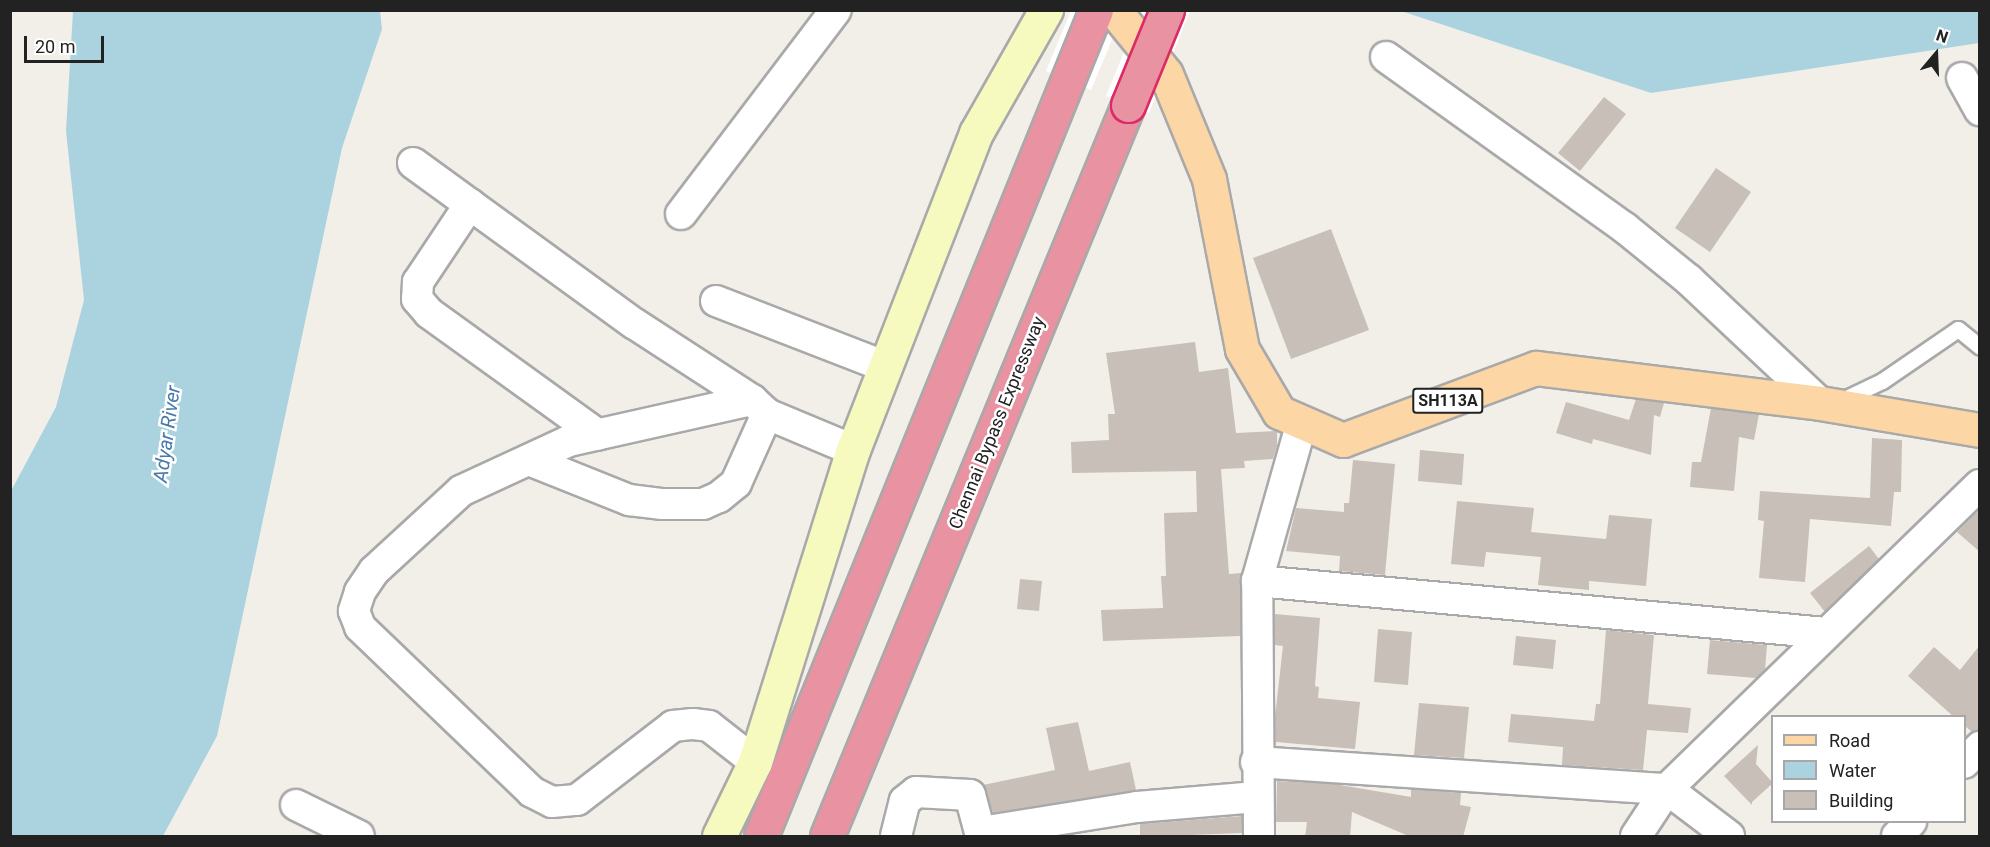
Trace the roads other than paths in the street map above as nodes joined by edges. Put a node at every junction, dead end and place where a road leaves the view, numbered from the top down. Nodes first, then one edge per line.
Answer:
1 (836, 10) edge
2 (1096, 10) edge
3 (1114, 10) edge
4 (1167, 10) edge
5 (1040, 12) edge
6 (1386, 57) dead end
7 (1962, 78) dead end
8 (1980, 110) edge
9 (413, 163) dead end
10 (470, 204) junction
11 (681, 214) dead end
12 (716, 301) dead end
13 (1980, 347) edge
14 (886, 367) junction
15 (1826, 404) junction
16 (760, 407) junction
17 (1302, 422) junction
18 (1980, 430) edge
19 (598, 435) junction
20 (854, 450) junction
21 (529, 460) junction
22 (1980, 485) edge
23 (1257, 581) junction
24 (1826, 633) junction
25 (1980, 747) edge
26 (755, 762) junction
27 (1256, 762) junction
28 (1966, 762) edge
29 (1667, 789) junction
30 (1257, 797) junction
31 (296, 805) dead end
32 (1910, 823) edge
33 (981, 835) edge
34 (359, 837) edge
35 (719, 837) edge
36 (761, 837) edge
37 (827, 837) edge
38 (896, 837) edge
39 (1259, 837) edge
40 (1636, 837) edge
41 (1729, 837) edge
42 (1897, 837) edge

1 - 11 street
2 - 36 highway
3 - 17 main road, SH113A
4 - 37 highway, Chennai Bypass Expressway, bridge
5 - 14 street
6 - 15 street
7 - 8 street
9 - 10 street
10 - 16 street
10 - 19 street
12 - 14 street
13 - 15 lane
14 - 20 street
15 - 17 main road, SH113A
15 - 18 main road, SH113A
16 - 19 street
16 - 20 street
16 - 21 street
17 - 23 street
19 - 21 street
20 - 26 street
21 - 26 street
22 - 24 street
23 - 24 street
23 - 27 street
24 - 29 street
25 - 28 street
26 - 35 street
27 - 29 street
27 - 30 street
29 - 40 street
29 - 41 street
30 - 33 street
30 - 39 street
31 - 34 street
32 - 42 street
33 - 38 street

